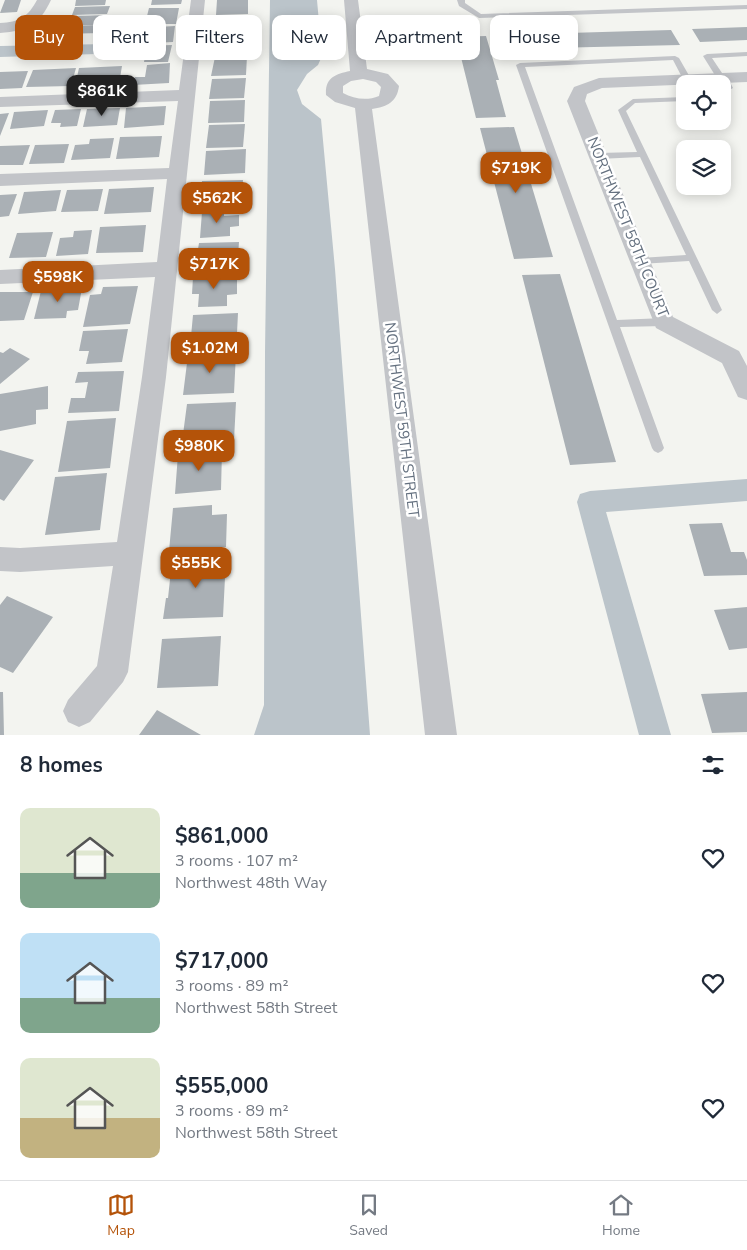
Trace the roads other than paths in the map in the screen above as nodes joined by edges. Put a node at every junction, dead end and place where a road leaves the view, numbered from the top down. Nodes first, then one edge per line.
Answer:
1 (44, 0) edge
2 (198, 0) edge
3 (351, 0) edge
4 (461, 0) edge
5 (747, 7) edge
6 (0, 28) edge
7 (747, 54) edge
8 (359, 74) junction
9 (685, 75) edge
10 (718, 75) edge
11 (747, 77) edge
12 (676, 80) edge
13 (731, 81) edge
14 (187, 95) junction
15 (676, 99) edge
16 (0, 102) edge
17 (364, 104) junction
18 (642, 154) junction
19 (599, 156) junction
20 (177, 173) junction
21 (0, 180) edge
22 (692, 258) junction
23 (640, 260) junction
24 (166, 269) junction
25 (0, 277) edge
26 (717, 310) dead end
27 (664, 322) junction
28 (612, 324) junction
29 (739, 357) edge
30 (747, 391) edge
31 (658, 448) dead end
32 (130, 553) junction
33 (0, 559) edge
34 (79, 711) dead end
35 (441, 735) edge

1 - 6 street
2 - 14 street
3 - 8 street
4 - 5 lane
7 - 10 lane
8 - 17 street
8 - 17 street
9 - 28 lane
11 - 13 street
12 - 19 street, NORTHWEST 58TH COURT
14 - 16 street
14 - 20 street
15 - 18 lane
17 - 35 street, NORTHWEST 59TH STREET
18 - 19 lane
18 - 22 lane
19 - 23 street, NORTHWEST 58TH COURT
20 - 21 street
20 - 24 street
22 - 23 lane
22 - 26 lane
23 - 27 street, NORTHWEST 58TH COURT
24 - 25 street
24 - 32 street
27 - 28 lane
27 - 29 street, NORTHWEST 58TH COURT
28 - 31 lane
29 - 30 street
32 - 33 street
32 - 34 street

